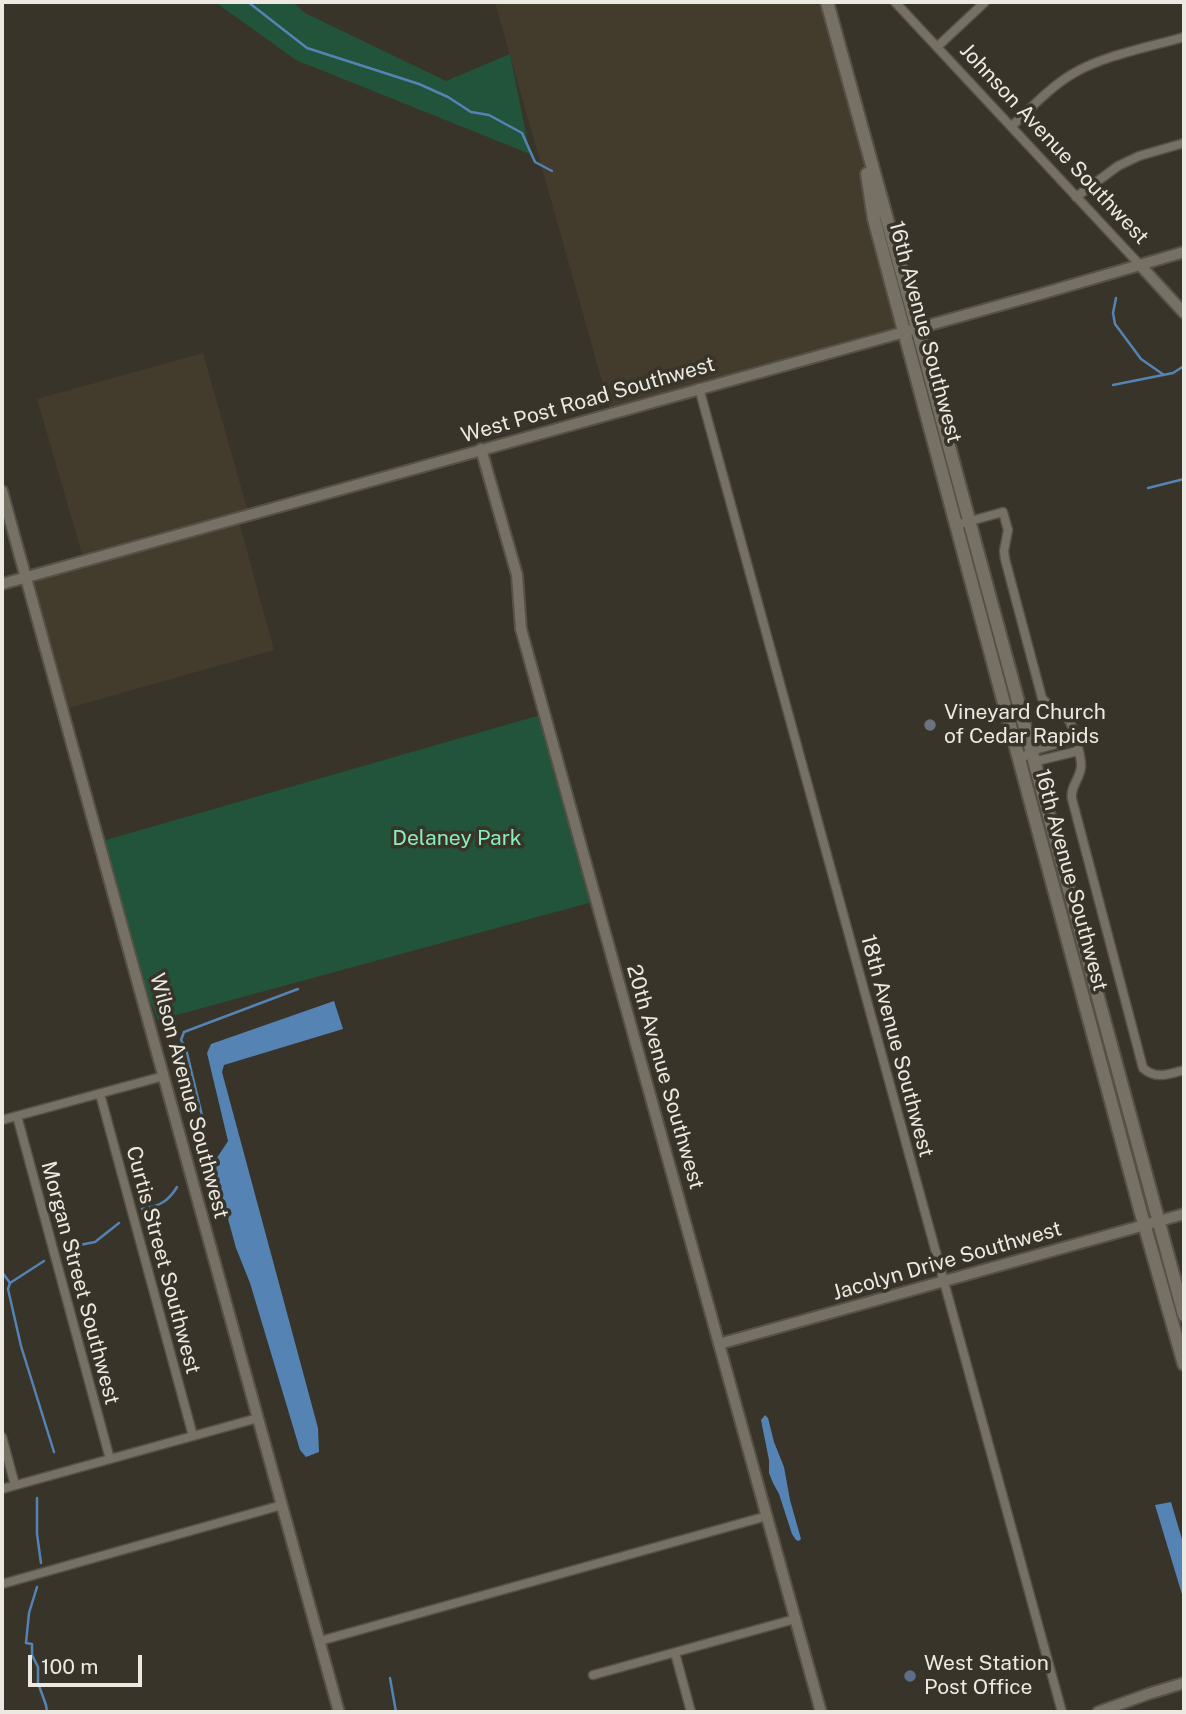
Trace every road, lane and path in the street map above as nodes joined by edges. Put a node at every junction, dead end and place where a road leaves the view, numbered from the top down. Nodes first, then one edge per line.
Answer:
1 (827, 2) edge
2 (895, 2) edge
3 (985, 2) edge
4 (1184, 37) edge
5 (937, 47) junction
6 (1012, 126) junction
7 (1184, 143) edge
8 (1076, 197) junction
9 (1184, 252) edge
10 (1140, 265) junction
11 (1184, 313) edge
12 (911, 330) junction
13 (699, 388) junction
14 (481, 449) junction
15 (2, 491) edge
16 (969, 522) junction
17 (956, 526) junction
18 (26, 577) junction
19 (2, 584) edge
20 (1075, 739) junction
21 (1078, 751) junction
22 (1033, 757) junction
23 (1019, 761) junction
24 (1184, 1070) edge
25 (164, 1076) junction
26 (100, 1094) junction
27 (17, 1116) junction
28 (2, 1120) edge
29 (1184, 1214) edge
30 (1158, 1222) junction
31 (1144, 1226) junction
32 (944, 1282) junction
33 (1184, 1315) edge
34 (719, 1344) junction
35 (1184, 1363) edge
36 (258, 1418) junction
37 (193, 1436) junction
38 (2, 1437) edge
39 (110, 1459) junction
40 (15, 1485) junction
41 (2, 1489) edge
42 (282, 1505) junction
43 (767, 1516) junction
44 (2, 1584) edge
45 (795, 1619) junction
46 (320, 1641) junction
47 (675, 1653) junction
48 (593, 1675) dead end
49 (1184, 1683) edge
50 (339, 1712) edge
51 (691, 1712) edge
52 (821, 1712) edge
53 (1062, 1712) edge
54 (1098, 1712) edge

1 - 12 main road, 16th Avenue Southwest
2 - 5 street, Johnson Avenue Southwest
3 - 5 street
4 - 6 street
5 - 6 street, Johnson Avenue Southwest
6 - 8 street, Johnson Avenue Southwest
7 - 8 street
8 - 10 street, Johnson Avenue Southwest
9 - 10 street, West Post Road Southwest
10 - 11 street, Johnson Avenue Southwest
10 - 12 street, West Post Road Southwest
12 - 13 street, West Post Road Southwest
12 - 16 main road, 16th Avenue Southwest
12 - 17 main road, 16th Avenue Southwest
13 - 14 street, West Post Road Southwest
13 - 32 street, 18th Avenue Southwest
14 - 18 street, West Post Road Southwest
14 - 34 street, 20th Avenue Southwest
15 - 18 street, Wilson Avenue Southwest
16 - 17 street
16 - 20 street
16 - 22 main road, 16th Avenue Southwest
17 - 23 main road, 16th Avenue Southwest
18 - 19 street, West Post Road Southwest
18 - 25 street, Wilson Avenue Southwest
20 - 21 street
20 - 22 street
21 - 22 street
21 - 24 street
22 - 23 street
22 - 30 main road, 16th Avenue Southwest
23 - 31 main road, 16th Avenue Southwest
25 - 26 street
25 - 36 street, Wilson Avenue Southwest
26 - 27 street
26 - 37 street, Curtis Street Southwest
27 - 28 street
27 - 39 street, Morgan Street Southwest
29 - 30 street, Jacolyn Drive Southwest
30 - 31 street, Jacolyn Drive Southwest
30 - 33 main road, 16th Avenue Southwest
31 - 32 street, Jacolyn Drive Southwest
31 - 35 main road, 16th Avenue Southwest
32 - 34 street, Jacolyn Drive Southwest
32 - 53 street, 18th Avenue Southwest
34 - 43 street, 20th Avenue Southwest
36 - 37 street
36 - 42 street, Wilson Avenue Southwest
37 - 39 street
38 - 40 street
39 - 40 street
40 - 41 street
42 - 44 street
42 - 46 street, Wilson Avenue Southwest
43 - 45 street, 20th Avenue Southwest
43 - 46 street
45 - 47 street
45 - 52 street, 20th Avenue Southwest
46 - 50 street, Wilson Avenue Southwest
47 - 48 street
47 - 51 street
49 - 54 street

